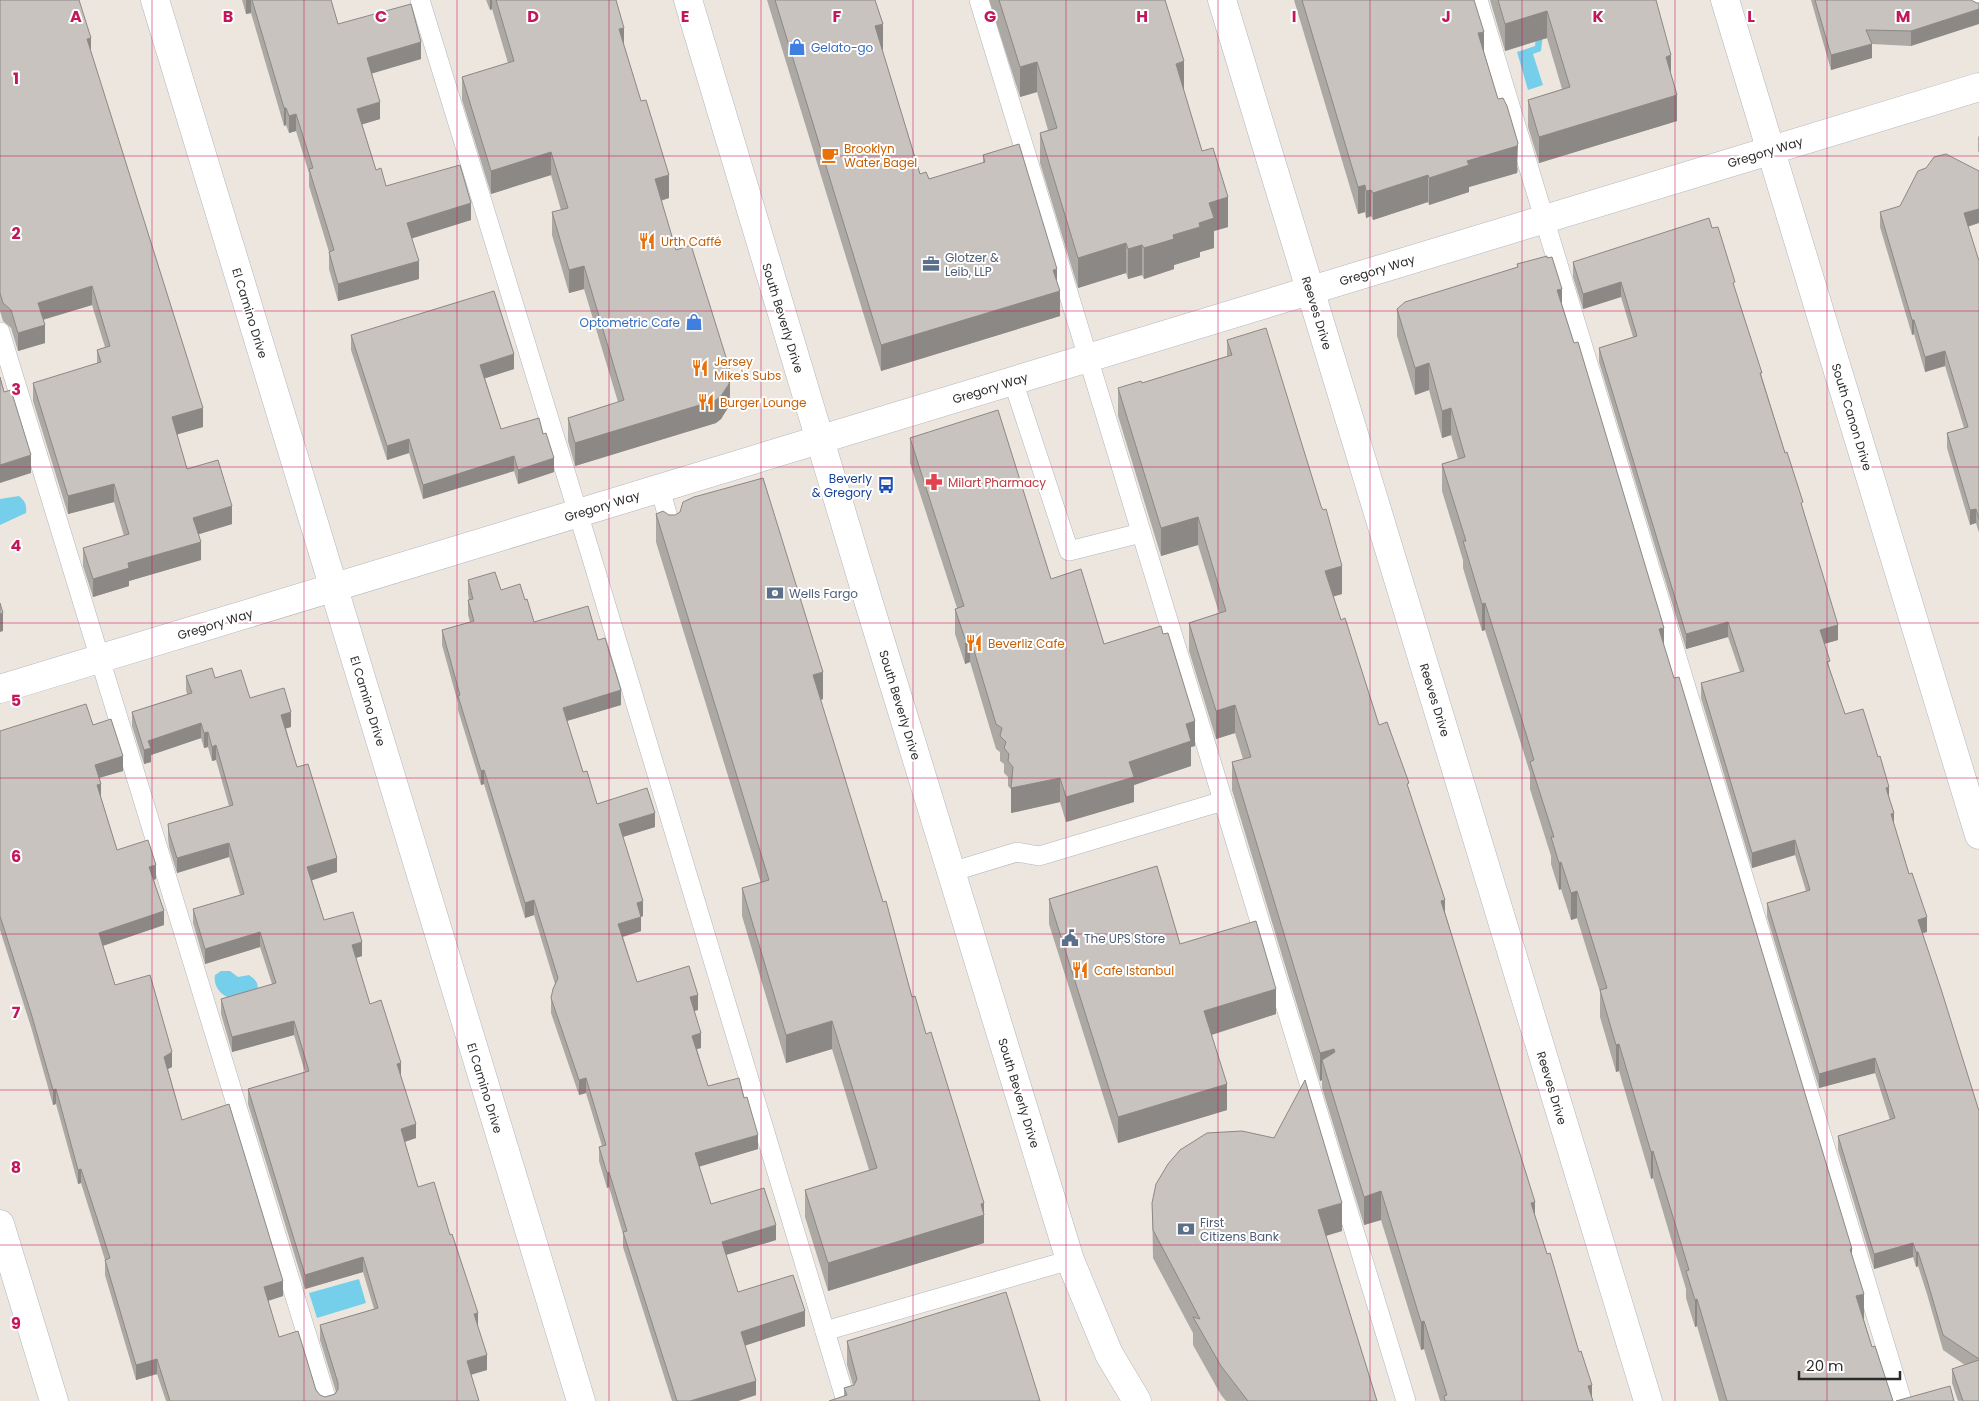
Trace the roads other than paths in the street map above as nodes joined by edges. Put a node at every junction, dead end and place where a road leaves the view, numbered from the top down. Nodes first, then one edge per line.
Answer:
1 (155, 0) edge
2 (420, 0) edge
3 (688, 0) edge
4 (979, 0) edge
5 (1222, 0) edge
6 (1478, 0) edge
7 (1725, 0) edge
8 (1977, 0) edge
9 (1979, 8) edge
10 (1979, 87) edge
11 (1771, 150) junction
12 (1545, 219) junction
13 (1310, 291) junction
14 (0, 332) edge
15 (1087, 358) junction
16 (1014, 381) junction
17 (820, 440) junction
18 (660, 488) junction
19 (578, 513) junction
20 (672, 532) edge
21 (1141, 533) junction
22 (334, 587) junction
23 (100, 658) junction
24 (0, 689) edge
25 (1222, 801) junction
26 (1979, 835) edge
27 (951, 872) junction
28 (0, 1224) edge
29 (1070, 1260) junction
30 (825, 1331) junction
31 (1110, 1354) junction
32 (54, 1401) edge
33 (326, 1401) edge
34 (580, 1401) edge
35 (846, 1401) edge
36 (1114, 1401) edge
37 (1137, 1401) edge
38 (1406, 1401) edge
39 (1648, 1401) edge
40 (1902, 1401) edge

1 - 22 street, El Camino Drive
2 - 19 lane
3 - 17 street, South Beverly Drive
4 - 15 lane
5 - 13 street, Reeves Drive
6 - 12 lane
7 - 11 street, South Canon Drive
8 - 9 lane
10 - 11 street, Gregory Way
11 - 12 street, Gregory Way
11 - 26 street, South Canon Drive
12 - 13 street, Gregory Way
12 - 40 lane
13 - 15 street, Gregory Way
13 - 39 street, Reeves Drive
14 - 23 lane
15 - 16 street, Gregory Way
15 - 21 lane
16 - 17 street, Gregory Way
16 - 21 lane
17 - 18 street, Gregory Way
17 - 27 street, South Beverly Drive
18 - 19 street, Gregory Way
18 - 20 lane
19 - 22 street, Gregory Way
19 - 30 lane
21 - 25 lane
22 - 23 street, Gregory Way
22 - 34 street, El Camino Drive
23 - 24 street, Gregory Way
23 - 33 lane
25 - 27 lane
25 - 38 lane
27 - 29 street, South Beverly Drive
28 - 32 street
29 - 30 lane
29 - 31 street, South Beverly Drive
30 - 35 lane
31 - 36 street
31 - 37 street, South Beverly Drive

